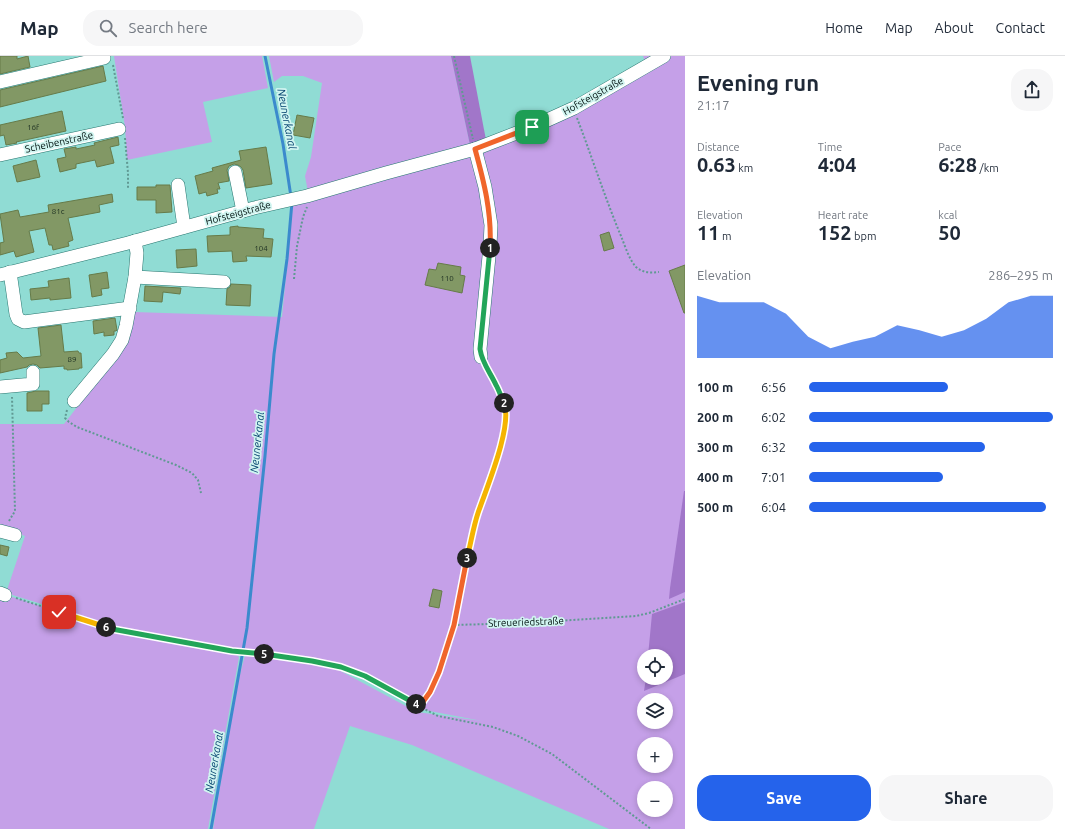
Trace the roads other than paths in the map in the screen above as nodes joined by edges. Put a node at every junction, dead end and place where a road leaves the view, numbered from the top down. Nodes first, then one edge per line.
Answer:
1 (664, 56) edge
2 (104, 58) dead end
3 (0, 82) edge
4 (119, 129) dead end
5 (475, 149) junction
6 (0, 155) edge
7 (235, 172) dead end
8 (178, 185) dead end
9 (242, 211) junction
10 (184, 227) junction
11 (135, 241) junction
12 (5, 274) edge
13 (135, 277) junction
14 (224, 282) dead end
15 (130, 308) junction
16 (481, 357) road end
17 (33, 372) dead end
18 (6, 386) edge
19 (74, 401) road end
20 (0, 531) edge
21 (15, 535) dead end

1 - 5 street, Hofsteigstraße
2 - 3 street
4 - 6 street, Scheibenstraße
5 - 9 street, Hofsteigstraße
5 - 16 street
7 - 9 street
8 - 10 street
9 - 10 street, Hofsteigstraße
10 - 11 street, Hofsteigstraße
11 - 12 street, Hofsteigstraße
11 - 13 street
12 - 15 street
13 - 14 street
13 - 15 street
15 - 19 street
17 - 18 street
20 - 21 street

